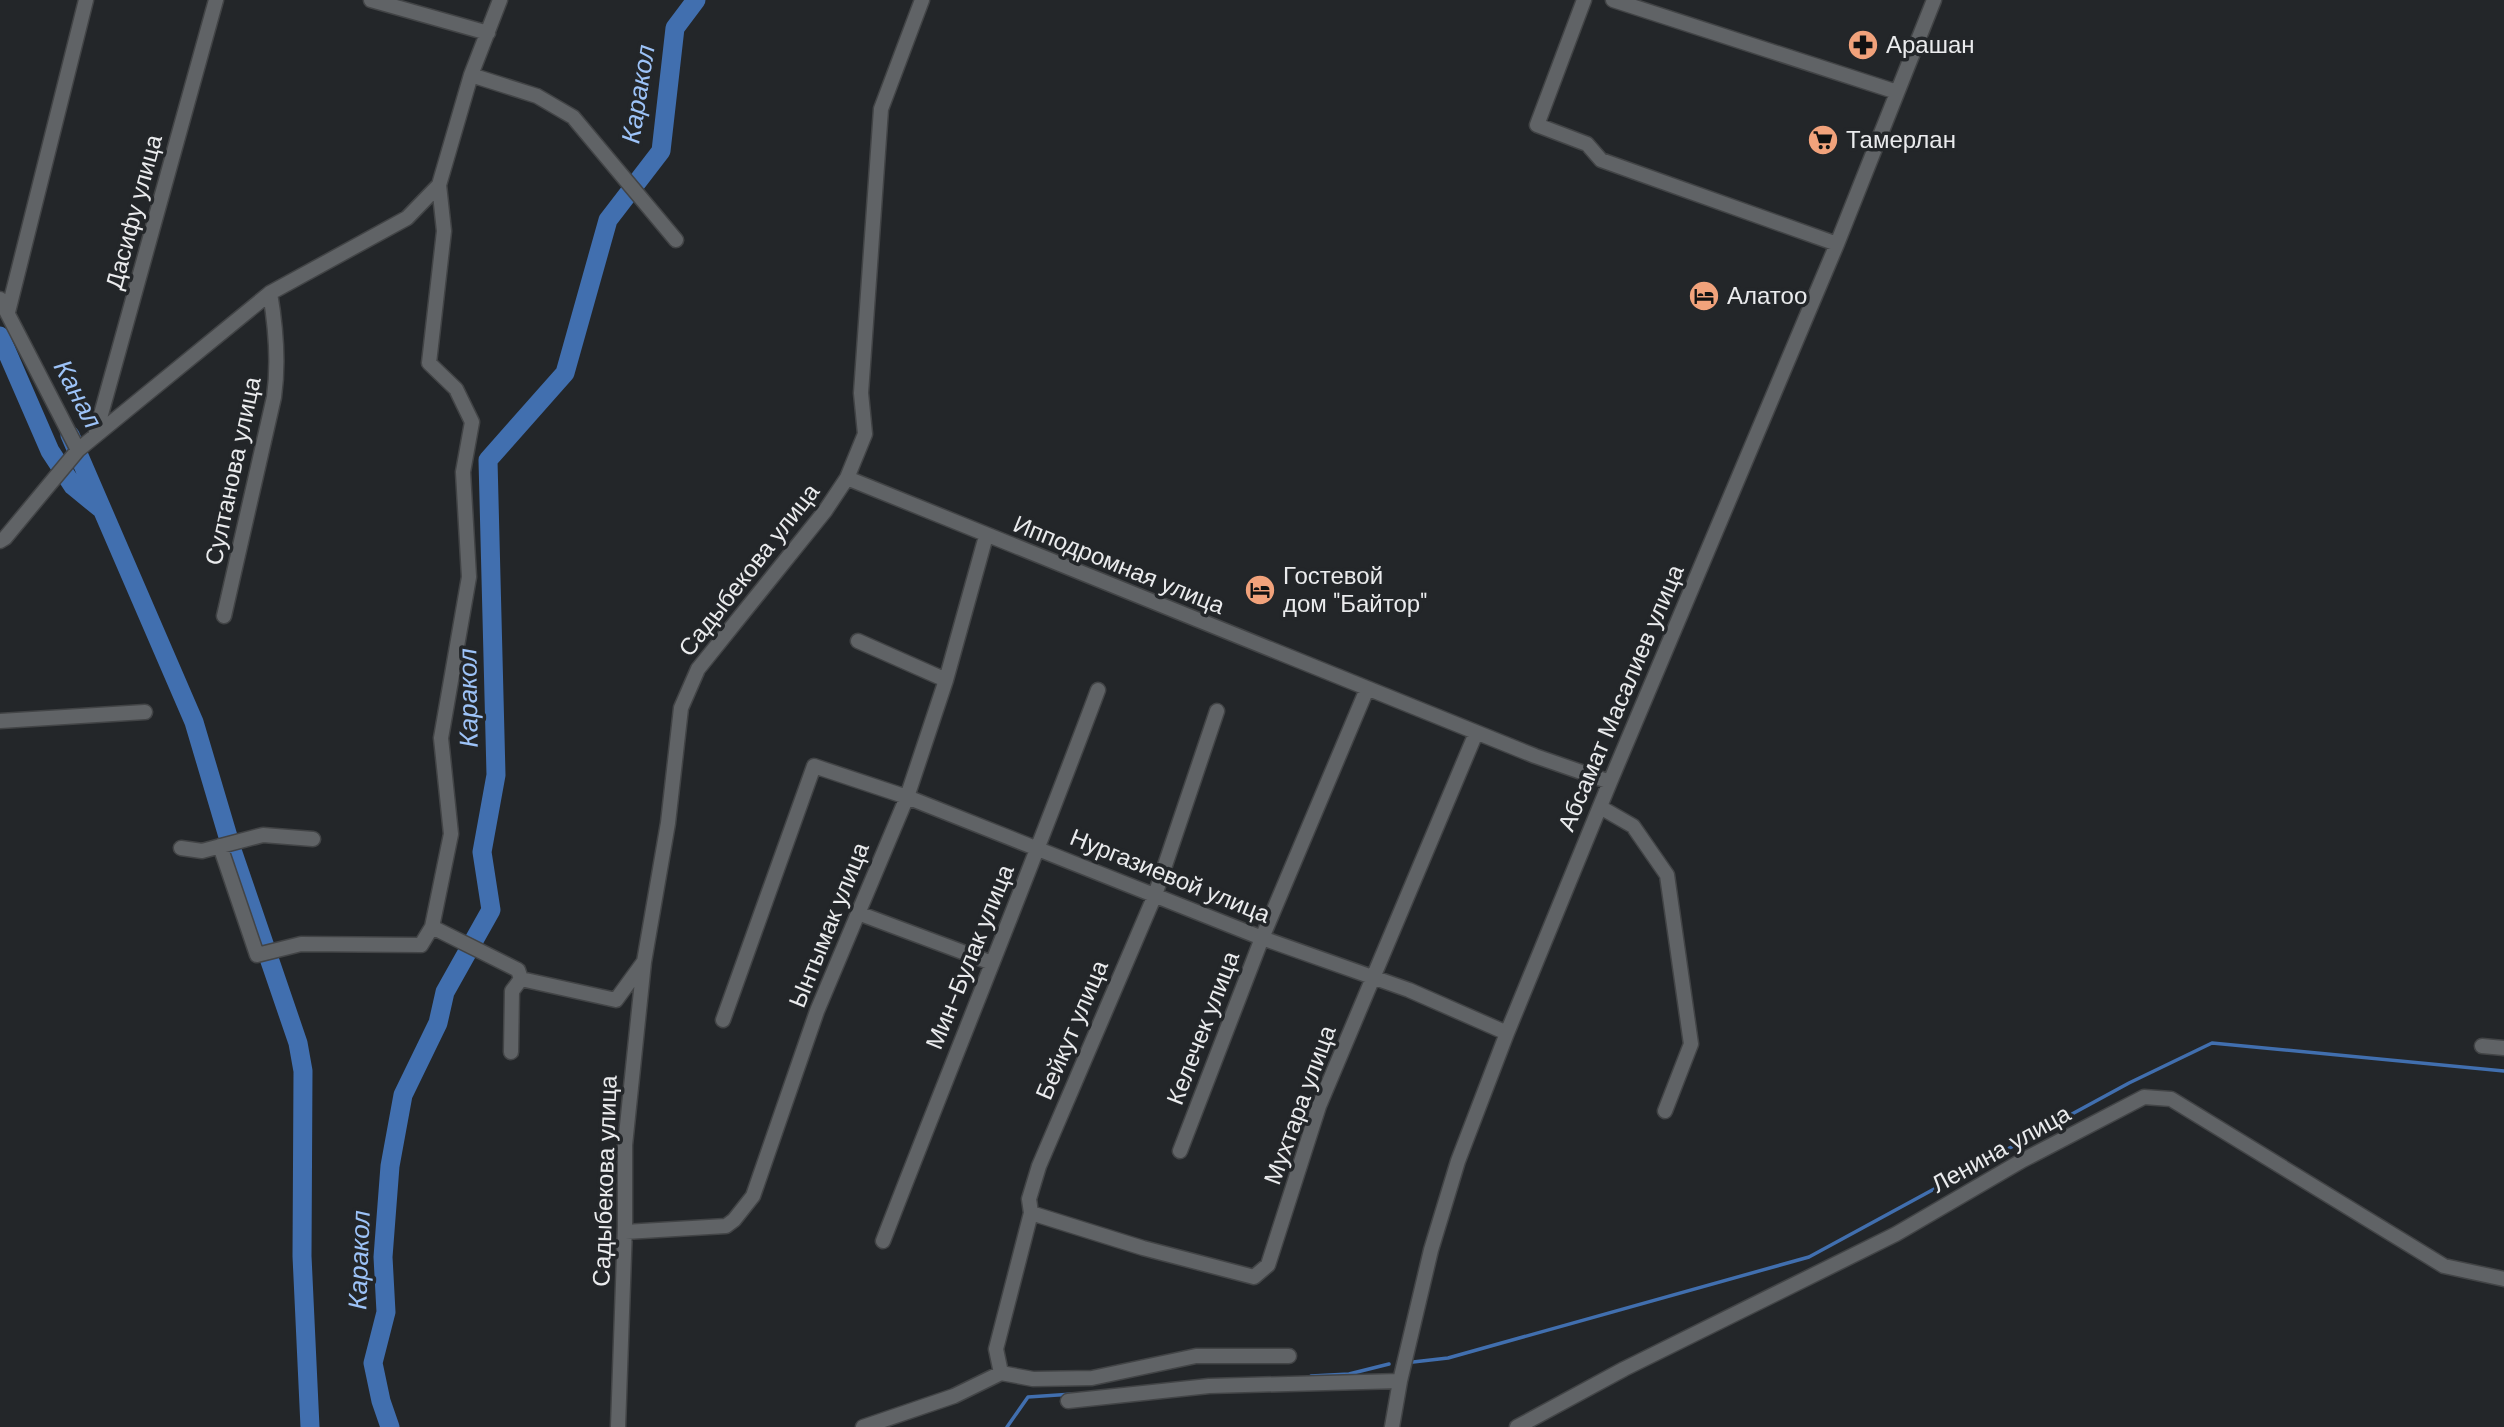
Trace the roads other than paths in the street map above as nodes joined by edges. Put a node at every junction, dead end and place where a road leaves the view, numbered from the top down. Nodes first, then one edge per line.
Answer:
1 (86, 0) edge
2 (216, 0) edge
3 (371, 0) edge
4 (500, 0) edge
5 (922, 0) edge
6 (1584, 0) edge
7 (1613, 0) edge
8 (1934, 0) edge
9 (488, 33) junction
10 (471, 75) junction
11 (1897, 92) junction
12 (439, 185) junction
13 (676, 240) dead end
14 (1837, 244) junction
15 (270, 293) junction
16 (4, 306) edge
17 (95, 436) junction
18 (78, 450) junction
19 (847, 478) junction
20 (986, 536) junction
21 (0, 541) edge
22 (224, 616) dead end
23 (858, 641) dead end
24 (946, 680) junction
25 (1367, 689) junction
26 (1098, 690) dead end
27 (1217, 711) dead end
28 (145, 712) dead end
29 (0, 721) edge
30 (1476, 733) junction
31 (1610, 782) junction
32 (906, 797) junction
33 (1600, 807) junction
34 (313, 839) dead end
35 (221, 846) junction
36 (181, 848) dead end
37 (1039, 849) junction
38 (1155, 895) junction
39 (858, 913) junction
40 (432, 927) junction
41 (1262, 938) junction
42 (644, 962) junction
43 (992, 963) junction
44 (521, 979) junction
45 (1374, 979) junction
46 (616, 1000) junction
47 (638, 1018) junction
48 (723, 1020) dead end
49 (1507, 1033) junction
50 (2482, 1046) dead end
51 (2504, 1048) edge
52 (511, 1052) dead end
53 (1665, 1111) dead end
54 (1180, 1151) dead end
55 (1031, 1213) junction
56 (625, 1232) junction
57 (883, 1241) dead end
58 (2504, 1279) edge
59 (1289, 1356) dead end
60 (1001, 1373) junction
61 (1400, 1381) junction
62 (1068, 1401) dead end
63 (618, 1427) edge
64 (863, 1427) edge
65 (1392, 1427) edge
66 (1517, 1427) edge

1 - 16 street
2 - 17 street, Дасифу улица
3 - 9 street
4 - 9 street
5 - 19 street, Садыбекова улица
6 - 14 street
7 - 11 street
8 - 11 street, Абсамат Масалиев улица
9 - 10 street
10 - 12 street
10 - 13 street
11 - 14 street, Абсамат Масалиев улица
12 - 15 street
12 - 40 street
14 - 31 street, Абсамат Масалиев улица
15 - 17 street
15 - 22 street, Султанова улица
16 - 18 street
17 - 18 street
18 - 21 street
19 - 20 street, Ипподромная улица
19 - 42 street, Садыбекова улица
20 - 24 street, Ынтымак улица
20 - 25 street, Ипподромная улица
23 - 24 street
24 - 32 street, Ынтымак улица
25 - 30 street, Ипподромная улица
25 - 41 street, Келечек улица
26 - 37 street, Мин-Булак улица
27 - 38 street, Бейкут улица
28 - 29 street
30 - 31 street, Ипподромная улица
30 - 45 street, Мухтара улица
31 - 33 street, Абсамат Масалиев улица
32 - 37 street, Нургазиевой улица
32 - 39 street, Ынтымак улица
32 - 48 street, Нургазиевой улица
33 - 49 street, Абсамат Масалиев улица
33 - 53 street
34 - 35 street
35 - 36 street
35 - 40 street
37 - 38 street, Нургазиевой улица
37 - 43 street, Мин-Булак улица
38 - 41 street, Нургазиевой улица
38 - 55 street, Бейкут улица
39 - 43 street
39 - 56 street, Ынтымак улица
40 - 44 street
41 - 45 street, Нургазиевой улица
41 - 54 street, Келечек улица
42 - 46 street
42 - 47 street, Садыбекова улица
43 - 57 street, Мин-Булак улица
44 - 46 street
44 - 52 street
45 - 49 street, Нургазиевой улица
45 - 55 street, Мухтара улица
46 - 47 street
47 - 56 street, Садыбекова улица
49 - 61 street, Абсамат Масалиев улица
50 - 51 street
55 - 60 street, Бейкут улица
56 - 63 street, Садыбекова улица
58 - 66 street, Ленина улица
59 - 60 street
60 - 64 street
61 - 62 street
61 - 65 street, Абсамат Масалиев улица

